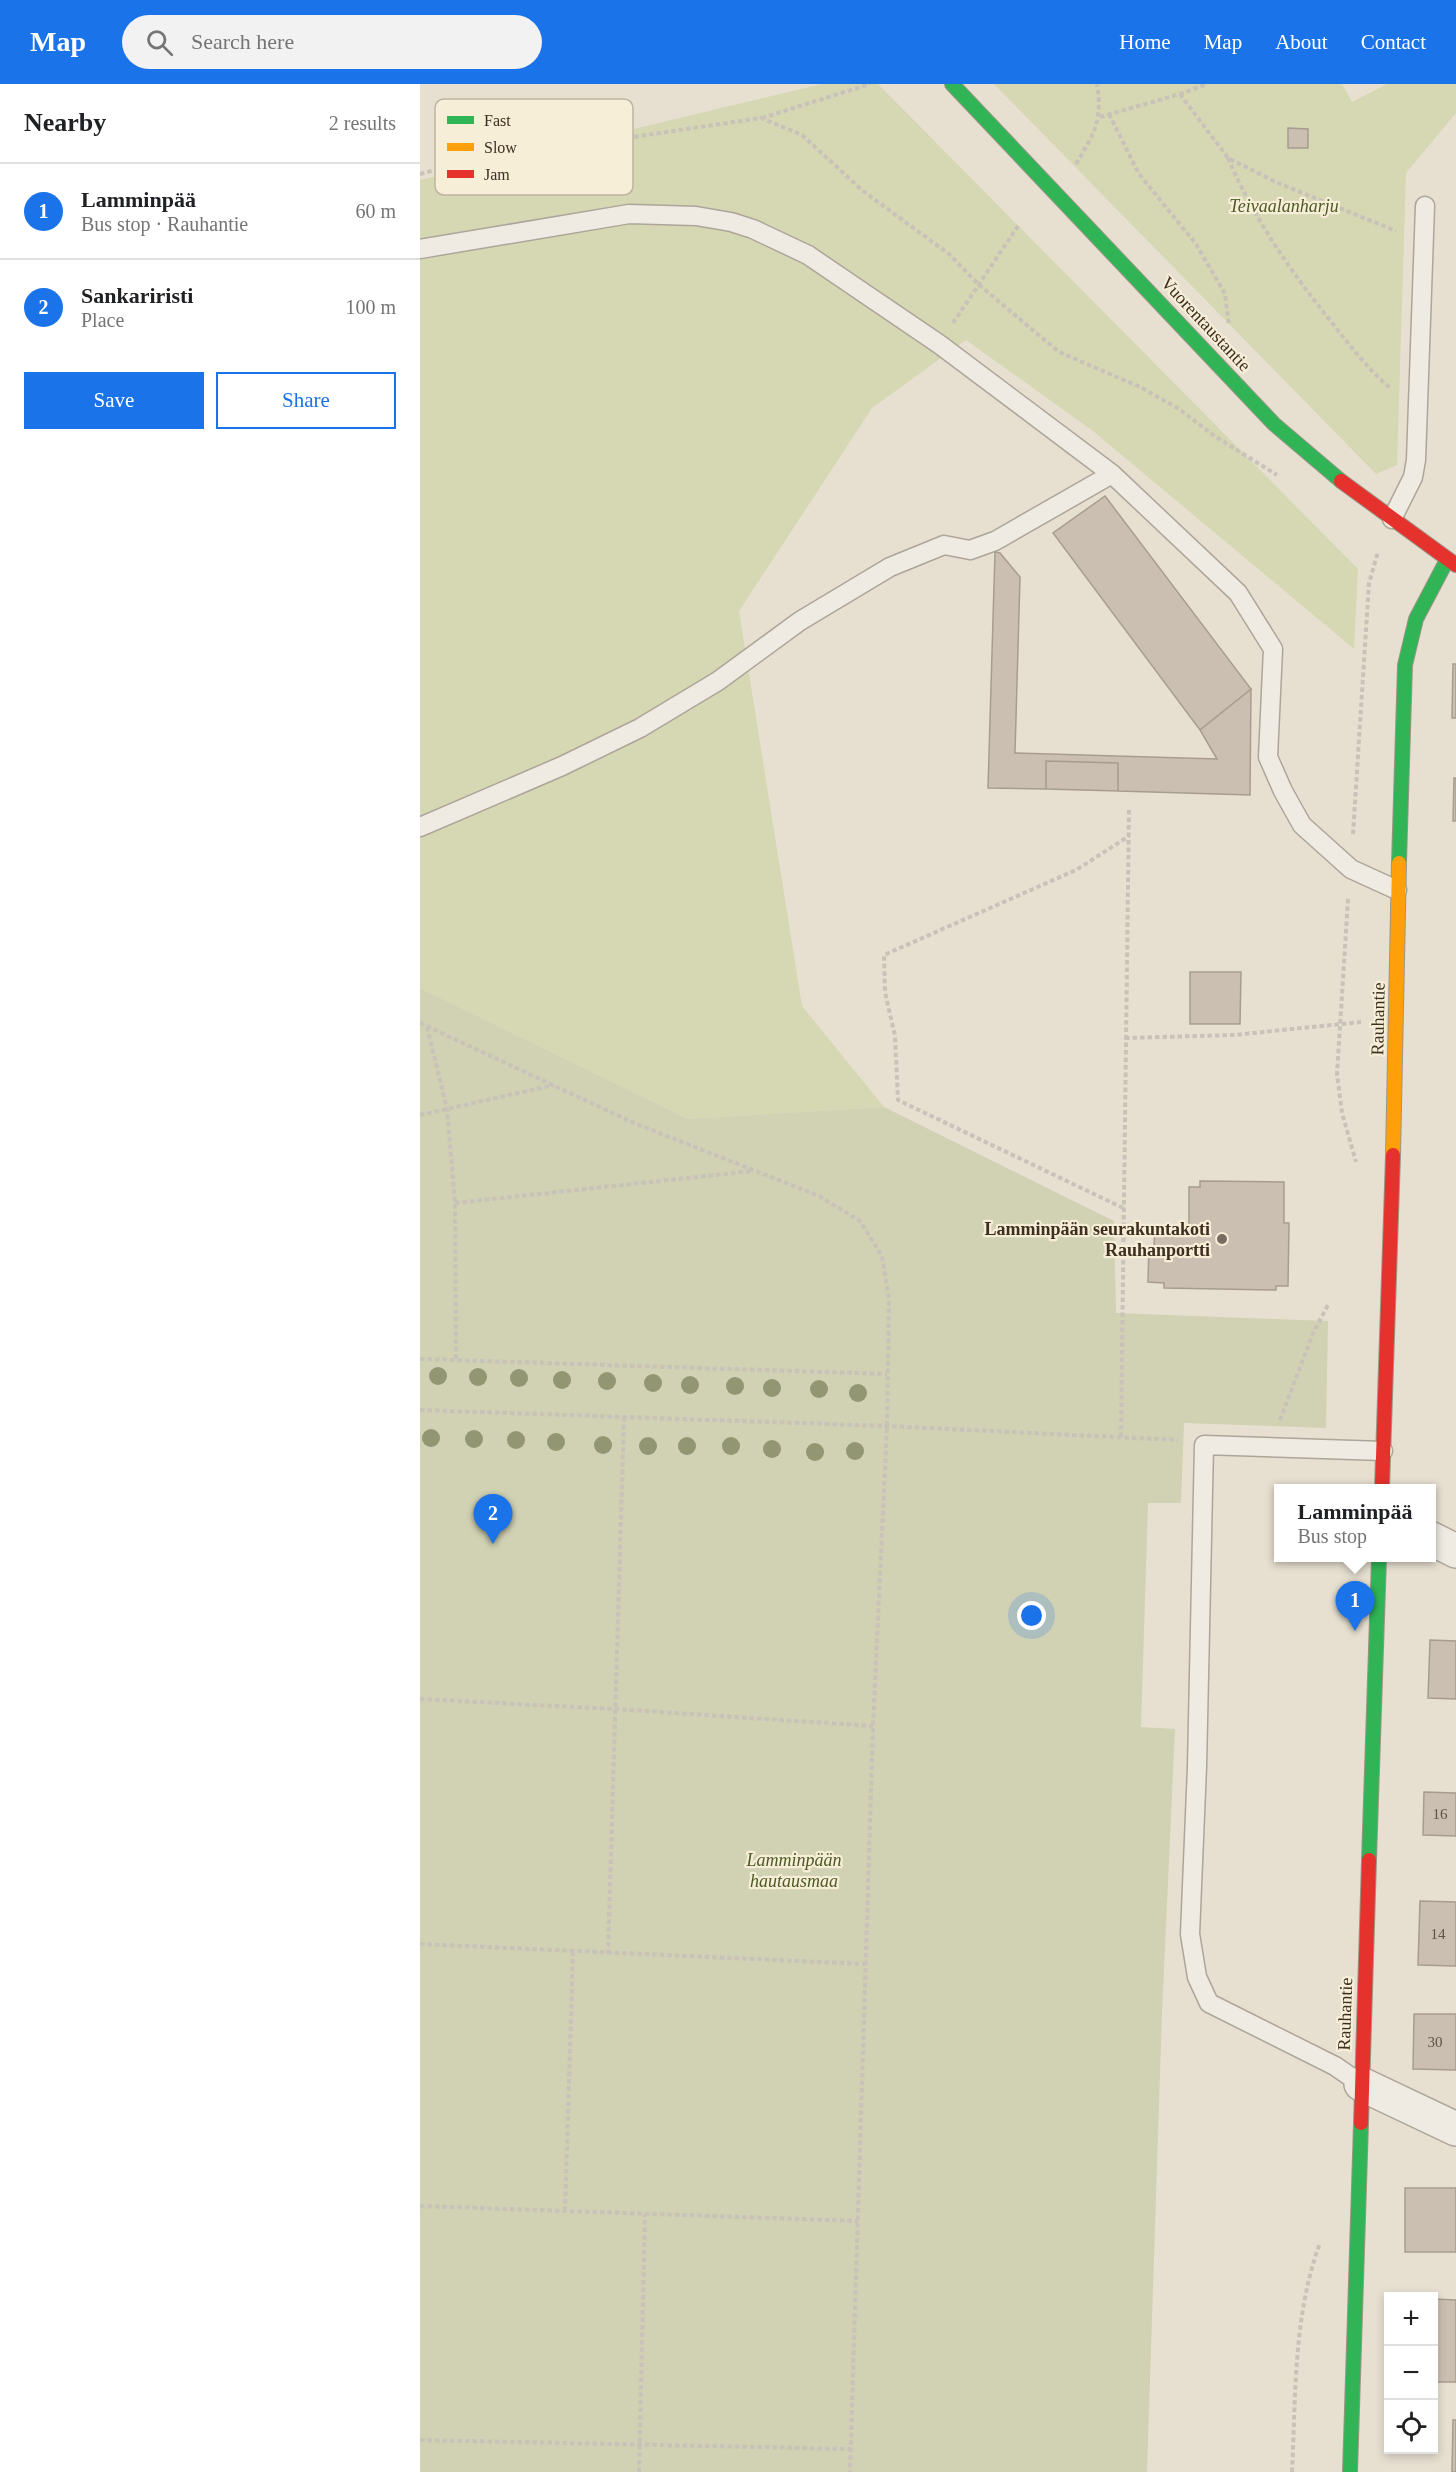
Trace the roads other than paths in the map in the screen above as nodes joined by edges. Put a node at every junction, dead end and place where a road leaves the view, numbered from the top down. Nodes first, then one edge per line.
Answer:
1 (952, 84) edge
2 (1425, 206) dead end
3 (420, 249) edge
4 (1112, 474) junction
5 (1392, 519) junction
6 (1451, 562) edge
7 (420, 827) edge
8 (1398, 890) junction
9 (1383, 1451) junction
10 (1382, 1484) edge
11 (1436, 1541) edge
12 (1456, 1551) edge
13 (1379, 1562) edge
14 (1361, 2084) junction
15 (1456, 2129) edge
16 (1350, 2472) edge

1 - 5 street, Vuorentaustantie
2 - 5 lane
3 - 4 lane
4 - 7 lane
4 - 8 lane
5 - 6 street, Vuorentaustantie
6 - 8 street, Rauhantie
8 - 9 street, Rauhantie
9 - 10 street, Rauhantie
9 - 14 lane
11 - 12 street
13 - 14 street, Rauhantie
14 - 15 street
14 - 16 street, Rauhantie

